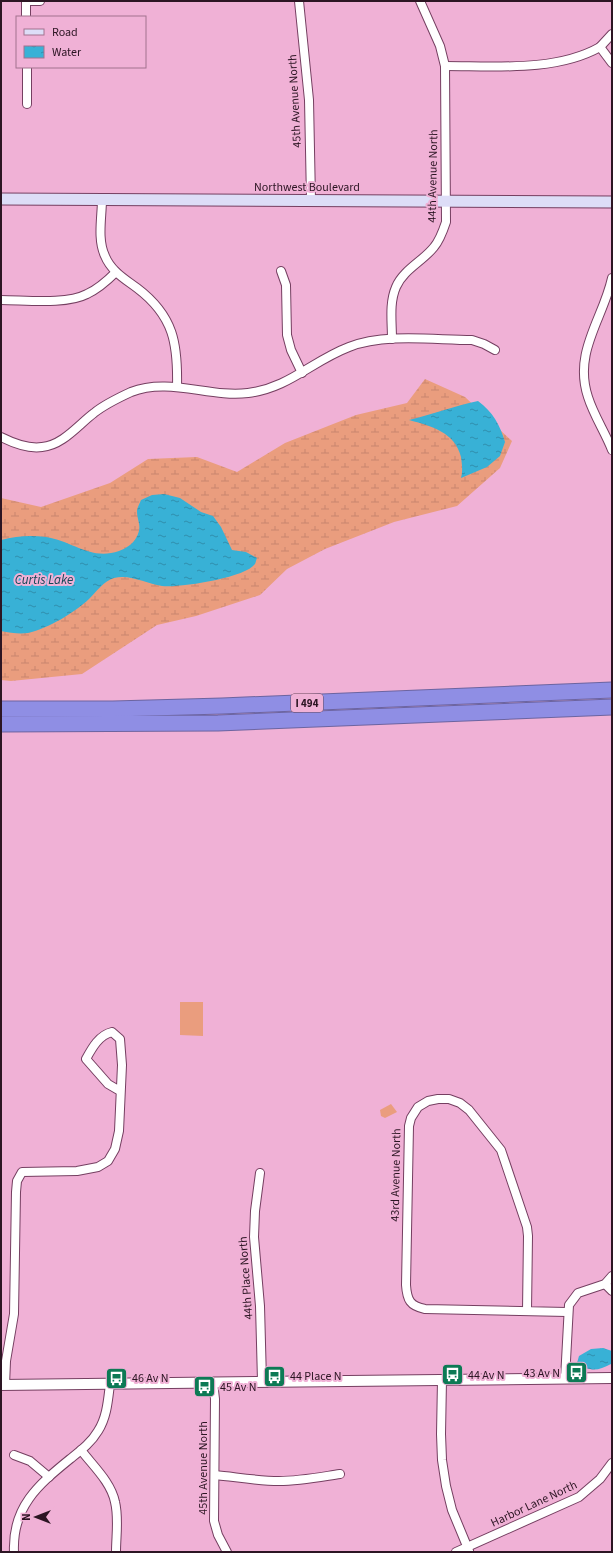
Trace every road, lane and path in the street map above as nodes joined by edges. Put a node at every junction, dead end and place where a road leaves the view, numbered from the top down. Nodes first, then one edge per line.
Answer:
1 (26, 1) edge
2 (40, 1) edge
3 (299, 1) edge
4 (420, 1) edge
5 (26, 16) edge
6 (612, 34) edge
7 (600, 47) junction
8 (612, 63) edge
9 (445, 66) junction
10 (27, 68) edge
11 (27, 104) dead end
12 (1, 199) edge
13 (102, 199) junction
14 (311, 200) junction
15 (446, 201) junction
16 (612, 202) edge
17 (281, 271) dead end
18 (116, 272) junction
19 (612, 278) edge
20 (1, 300) edge
21 (392, 339) junction
22 (495, 350) dead end
23 (302, 373) junction
24 (177, 387) junction
25 (1, 437) edge
26 (612, 450) edge
27 (612, 690) edge
28 (612, 707) edge
29 (1, 709) edge
30 (1, 724) edge
31 (120, 1091) junction
32 (260, 1173) dead end
33 (612, 1276) edge
34 (606, 1284) junction
35 (612, 1291) edge
36 (527, 1311) junction
37 (567, 1312) junction
38 (612, 1378) edge
39 (565, 1379) junction
40 (442, 1380) junction
41 (213, 1382) junction
42 (262, 1382) junction
43 (110, 1384) junction
44 (3, 1386) edge
45 (81, 1450) junction
46 (14, 1455) dead end
47 (612, 1463) edge
48 (340, 1474) dead end
49 (215, 1475) junction
50 (49, 1477) junction
51 (468, 1550) edge
52 (14, 1552) edge
53 (116, 1552) edge
54 (227, 1552) edge
55 (456, 1552) edge

1 - 2 street
1 - 5 street
3 - 14 street, 45th Avenue North
4 - 9 street, 44th Avenue North
6 - 7 street
7 - 8 street
7 - 9 street
9 - 15 street, 44th Avenue North
10 - 11 street
12 - 13 main road, Northwest Boulevard
13 - 14 main road, Northwest Boulevard
13 - 18 street
14 - 15 main road, Northwest Boulevard
15 - 16 main road, Northwest Boulevard
15 - 21 street, 44th Avenue North
17 - 23 street
18 - 20 street
18 - 24 street
19 - 26 street
21 - 22 street
21 - 23 street
23 - 24 street
24 - 25 street
27 - 29 highway, I 494
28 - 30 highway, I 494
31 - 31 street
31 - 44 street
32 - 42 street, 44th Place North
33 - 34 street
34 - 35 street
34 - 37 street
36 - 36 street, 43rd Avenue North
36 - 37 street, 43rd Avenue North
37 - 39 street
38 - 39 street
39 - 40 street
40 - 42 street
40 - 51 street
41 - 42 street
41 - 43 street
41 - 49 street, 45th Avenue North
43 - 44 street
43 - 45 street
45 - 50 street
45 - 53 street
46 - 50 street
47 - 51 street, Harbor Lane North
48 - 49 street
49 - 54 street, 45th Avenue North
50 - 52 street
51 - 55 street, Harbor Lane North

